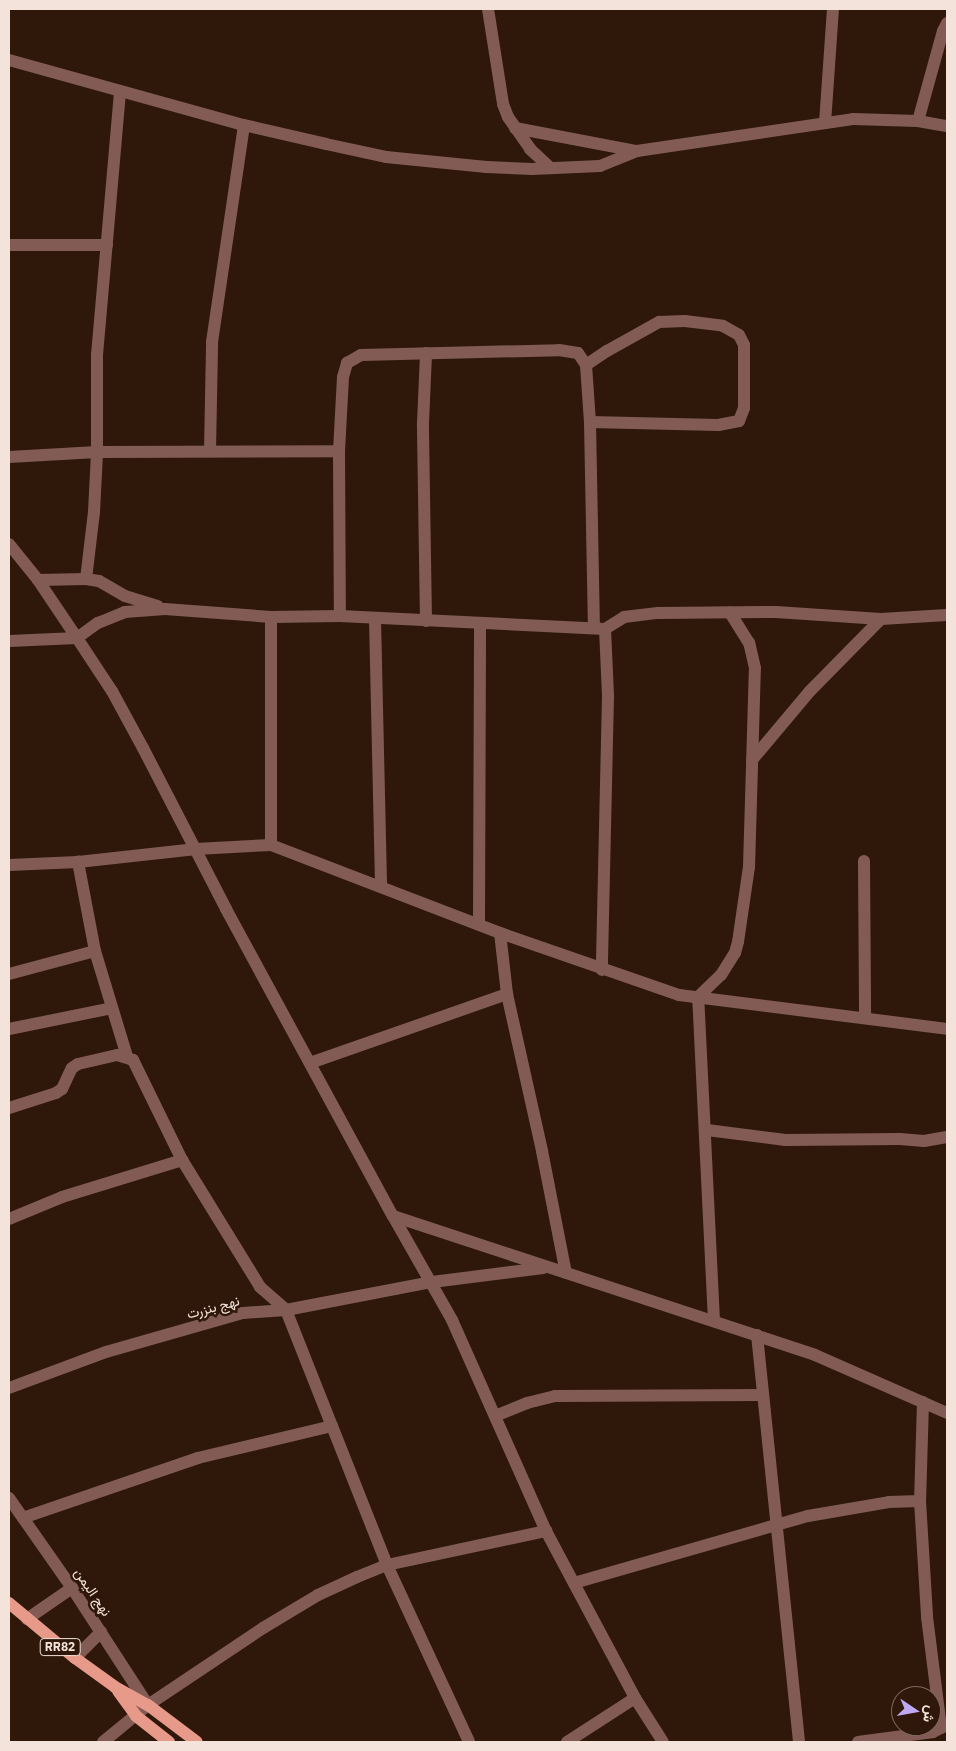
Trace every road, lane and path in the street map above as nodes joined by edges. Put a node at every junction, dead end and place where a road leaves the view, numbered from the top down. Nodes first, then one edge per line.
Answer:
1 (488, 9) edge
2 (833, 9) edge
3 (947, 23) edge
4 (9, 60) edge
5 (120, 91) junction
6 (918, 121) junction
7 (825, 123) junction
8 (244, 125) junction
9 (947, 126) edge
10 (515, 128) junction
11 (637, 151) junction
12 (548, 167) junction
13 (9, 244) edge
14 (108, 245) junction
15 (426, 353) junction
16 (586, 365) junction
17 (590, 422) junction
18 (339, 451) junction
19 (97, 452) junction
20 (210, 452) junction
21 (9, 457) edge
22 (9, 544) edge
23 (86, 579) junction
24 (38, 580) junction
25 (165, 609) junction
26 (730, 613) junction
27 (947, 615) edge
28 (340, 616) junction
29 (271, 618) junction
30 (375, 619) junction
31 (880, 619) junction
32 (426, 621) junction
33 (480, 624) junction
34 (600, 629) junction
35 (77, 638) junction
36 (9, 642) edge
37 (752, 760) junction
38 (271, 845) junction
39 (196, 849) junction
40 (864, 861) dead end
41 (78, 862) junction
42 (9, 864) edge
43 (381, 887) junction
44 (479, 924) junction
45 (500, 932) junction
46 (95, 951) junction
47 (602, 970) junction
48 (9, 974) edge
49 (507, 994) junction
50 (698, 997) junction
51 (112, 1008) junction
52 (865, 1018) junction
53 (9, 1029) edge
54 (947, 1029) edge
55 (127, 1056) junction
56 (310, 1064) junction
57 (9, 1108) edge
58 (706, 1130) junction
59 (947, 1137) edge
60 (182, 1160) junction
61 (393, 1216) junction
62 (9, 1219) edge
63 (548, 1267) junction
64 (566, 1273) junction
65 (432, 1282) junction
66 (286, 1310) junction
67 (714, 1320) junction
68 (757, 1335) junction
69 (9, 1388) edge
70 (763, 1395) junction
71 (923, 1402) junction
72 (947, 1414) edge
73 (496, 1416) junction
74 (332, 1426) junction
75 (9, 1498) edge
76 (920, 1501) junction
77 (23, 1518) junction
78 (776, 1526) junction
79 (546, 1531) junction
80 (387, 1565) junction
81 (574, 1583) junction
82 (72, 1588) junction
83 (9, 1603) edge
84 (27, 1619) junction
85 (101, 1632) junction
86 (75, 1658) junction
87 (115, 1687) junction
88 (634, 1698) junction
89 (148, 1705) junction
90 (136, 1716) junction
91 (944, 1726) edge
92 (103, 1742) edge
93 (168, 1742) edge
94 (197, 1742) edge
95 (469, 1742) edge
96 (567, 1742) edge
97 (663, 1742) edge
98 (799, 1742) edge
99 (858, 1742) edge

1 - 10 street
2 - 7 street
3 - 6 street
4 - 5 street
5 - 8 street
5 - 14 street
6 - 7 street
6 - 9 street
7 - 11 street
8 - 12 street
8 - 20 street
10 - 11 street
10 - 12 street
11 - 12 street
13 - 14 street
14 - 19 street
15 - 16 street
15 - 18 street
15 - 32 street
16 - 17 street
16 - 17 street
17 - 34 street
18 - 20 street
18 - 28 street
19 - 20 street
19 - 21 street
19 - 23 street
22 - 24 street
23 - 24 street
23 - 25 street
24 - 35 street
25 - 29 street
25 - 35 street
26 - 31 street
26 - 34 street
26 - 37 street
27 - 31 street
28 - 29 street
28 - 30 street
29 - 38 street
30 - 32 street
30 - 43 street
31 - 37 street
32 - 33 street
33 - 34 street
33 - 44 street
34 - 47 street
35 - 36 street
35 - 39 street
37 - 50 street
38 - 39 street
38 - 43 street
39 - 41 street
39 - 56 street
40 - 52 street
41 - 42 street
41 - 46 street
43 - 44 street
44 - 45 street
45 - 47 street
45 - 49 street
46 - 48 street
46 - 51 street
47 - 50 street
49 - 56 street
49 - 64 street
50 - 52 street
50 - 58 street
51 - 53 street
51 - 55 street
52 - 54 street
55 - 57 street
55 - 60 street
56 - 61 street
58 - 59 street
58 - 67 street
60 - 62 street
60 - 66 street
61 - 63 street
61 - 65 street
63 - 64 street
63 - 65 street, نهج بنزرت
64 - 67 street
65 - 66 street, نهج بنزرت
65 - 73 street
66 - 69 street, نهج بنزرت
66 - 74 street
67 - 68 street
68 - 70 street
68 - 71 street
70 - 73 street
70 - 78 street
71 - 72 street
71 - 76 street
73 - 79 street
74 - 77 street
74 - 80 street
75 - 77 street, نهج اليمن
76 - 78 street
76 - 91 street
77 - 82 street, نهج اليمن
78 - 81 street
78 - 98 street
79 - 80 street
79 - 81 street
80 - 89 street
80 - 95 street
81 - 88 street
82 - 84 street
82 - 85 street, نهج اليمن
83 - 84 main road, RR82
84 - 86 main road, RR82
85 - 86 street
85 - 89 street, نهج اليمن
86 - 87 main road, RR82
87 - 89 main road, RR82
87 - 90 main road, RR82
88 - 96 street
88 - 97 street
89 - 90 street
89 - 94 main road, RR82
90 - 92 street
90 - 93 main road, RR82
91 - 99 street

